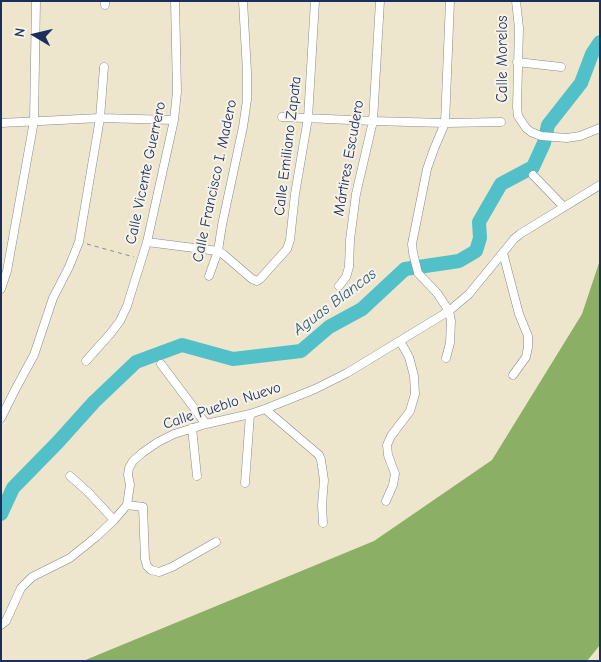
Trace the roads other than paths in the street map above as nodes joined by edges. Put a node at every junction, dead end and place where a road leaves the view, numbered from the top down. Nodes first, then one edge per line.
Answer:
1 (36, 1) edge
2 (175, 1) edge
3 (243, 1) edge
4 (315, 1) edge
5 (380, 1) edge
6 (450, 1) edge
7 (516, 1) edge
8 (517, 62) junction
9 (104, 67) dead end
10 (561, 67) dead end
11 (282, 117) dead end
12 (100, 118) junction
13 (308, 118) junction
14 (174, 120) junction
15 (34, 121) junction
16 (373, 122) junction
17 (501, 122) dead end
18 (1, 123) edge
19 (446, 123) junction
20 (600, 128) edge
21 (533, 175) dead end
22 (600, 185) edge
23 (564, 207) junction
24 (147, 242) junction
25 (218, 251) junction
26 (503, 253) junction
27 (209, 276) dead end
28 (339, 286) dead end
29 (1, 289) edge
30 (449, 311) junction
31 (400, 340) junction
32 (446, 358) dead end
33 (86, 361) dead end
34 (161, 364) dead end
35 (513, 375) dead end
36 (265, 409) junction
37 (250, 414) junction
38 (1, 418) edge
39 (206, 424) junction
40 (192, 428) junction
41 (70, 476) dead end
42 (197, 476) dead end
43 (245, 483) dead end
44 (386, 501) dead end
45 (127, 505) junction
46 (114, 520) junction
47 (323, 523) dead end
48 (216, 542) dead end
49 (1, 625) edge

1 - 15 street
2 - 14 street, Calle Vicente Guerrero
3 - 25 street, Calle Francisco I. Madero
4 - 13 street, Calle Emiliano Zapata
5 - 16 street, Mártires Escudero
6 - 19 street
7 - 8 street, Calle Morelos
8 - 10 street
8 - 20 street, Calle Morelos
9 - 12 street
11 - 13 street
12 - 14 street
12 - 15 street
12 - 38 street
13 - 16 street
13 - 25 street, Calle Emiliano Zapata
14 - 24 street, Calle Vicente Guerrero
15 - 18 street
15 - 29 street
16 - 19 street
16 - 28 street, Mártires Escudero
17 - 19 street
19 - 30 street
21 - 23 street
22 - 23 street, Calle Pueblo Nuevo
23 - 26 street, Calle Pueblo Nuevo
24 - 25 street
24 - 33 street, Calle Vicente Guerrero
25 - 27 street, Calle Francisco I. Madero
26 - 30 street, Calle Pueblo Nuevo
26 - 35 street
30 - 31 street, Calle Pueblo Nuevo
30 - 32 street
31 - 36 street, Calle Pueblo Nuevo
31 - 44 street
34 - 39 street
36 - 37 street, Calle Pueblo Nuevo
36 - 47 street
37 - 39 street, Calle Pueblo Nuevo
37 - 43 street
39 - 40 street, Calle Pueblo Nuevo
40 - 42 street
40 - 45 street, Calle Pueblo Nuevo
41 - 46 street
45 - 46 street
45 - 48 street
46 - 49 street

